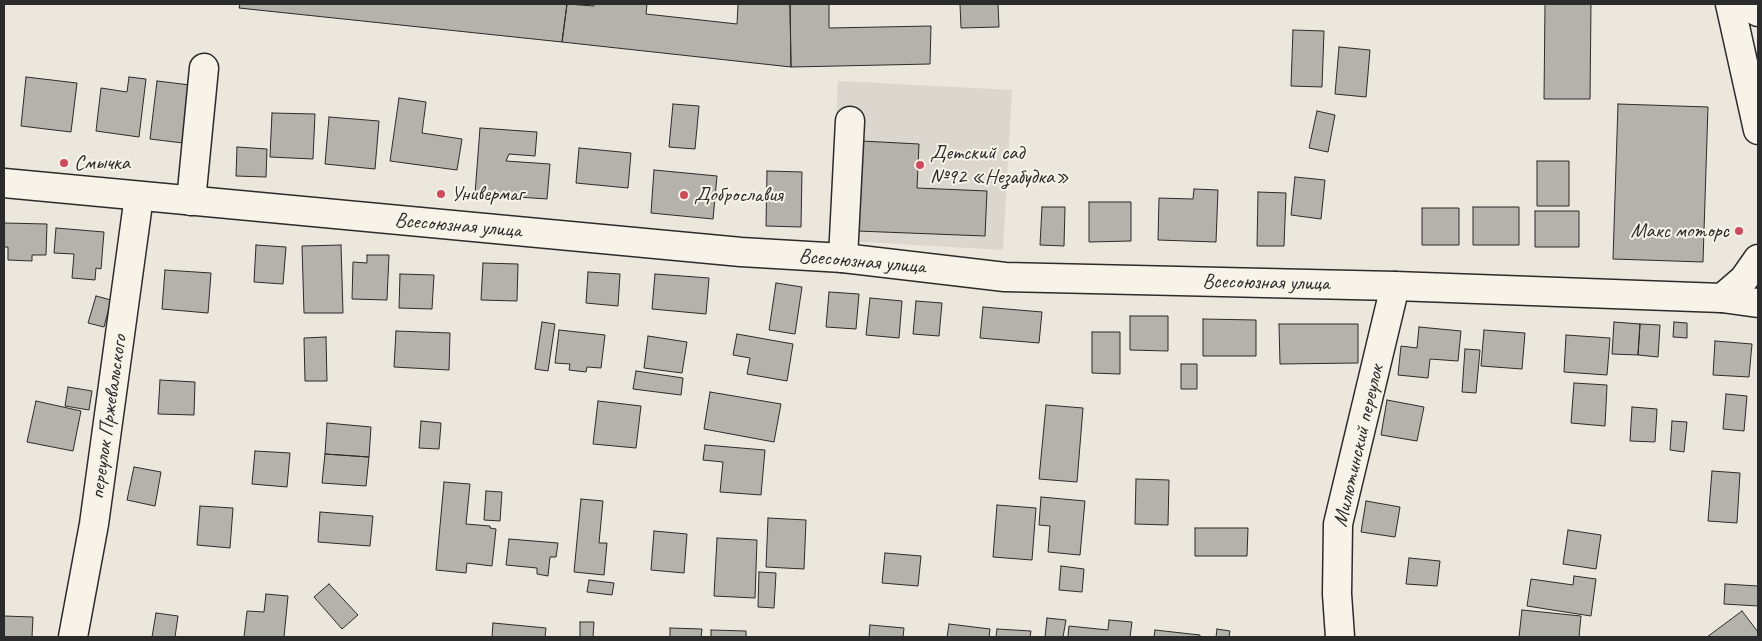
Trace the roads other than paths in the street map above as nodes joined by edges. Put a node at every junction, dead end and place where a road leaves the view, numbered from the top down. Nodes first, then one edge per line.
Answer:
1 (1730, 4) edge
2 (1756, 4) edge
3 (1758, 12) edge
4 (204, 68) dead end
5 (850, 122) dead end
6 (1758, 130) edge
7 (4, 183) edge
8 (139, 196) junction
9 (191, 201) junction
10 (843, 258) junction
11 (1758, 259) edge
12 (1396, 286) junction
13 (1758, 292) edge
14 (1722, 298) junction
15 (1758, 303) edge
16 (73, 637) edge
17 (1340, 637) edge

1 - 6 main road
2 - 3 main road
4 - 9 main road
5 - 10 main road
7 - 8 main road, Всесоюзная улица
8 - 9 main road, Всесоюзная улица
8 - 16 main road, переулок Пржевальского
9 - 10 main road, Всесоюзная улица
10 - 12 main road, Всесоюзная улица
11 - 14 main road
12 - 14 main road, Всесоюзная улица
12 - 17 main road, Милютинский переулок
13 - 14 main road, Всесоюзная улица
14 - 15 main road, Всесоюзная улица

